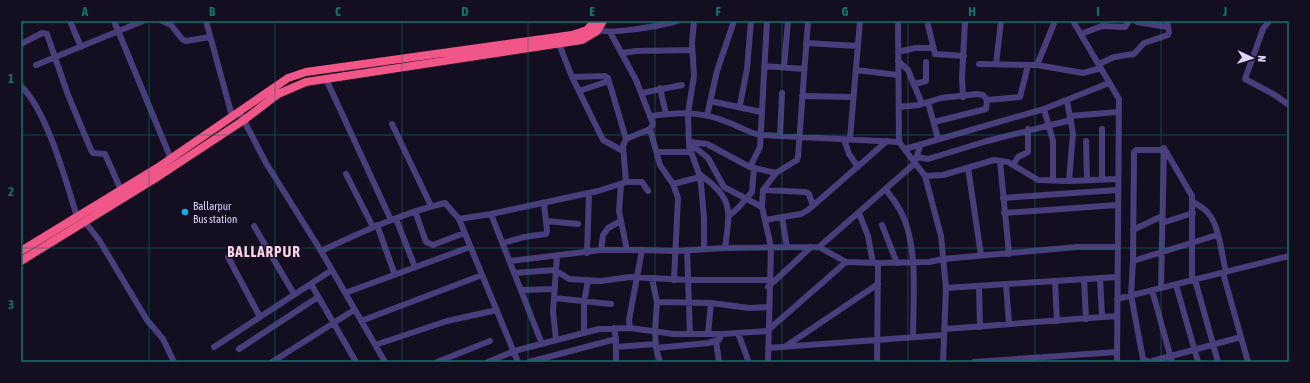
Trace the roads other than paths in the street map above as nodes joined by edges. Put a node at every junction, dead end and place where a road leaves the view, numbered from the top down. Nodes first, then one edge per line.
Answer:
1 (70, 21) edge
2 (114, 21) edge
3 (143, 21) edge
4 (162, 21) edge
5 (206, 21) edge
6 (603, 21) edge
7 (677, 21) edge
8 (694, 21) edge
9 (734, 21) edge
10 (752, 21) edge
11 (767, 21) edge
12 (788, 21) edge
13 (808, 21) edge
14 (860, 21) edge
15 (898, 21) edge
16 (965, 21) edge
17 (1001, 21) edge
18 (1055, 21) edge
19 (1073, 21) edge
20 (1129, 21) edge
21 (1269, 21) edge
22 (1137, 22) dead end
23 (648, 24) edge
24 (1167, 24) edge
25 (928, 25) dead end
26 (595, 26) edge
27 (119, 32) junction
28 (610, 32) junction
29 (1081, 34) junction
30 (210, 36) junction
31 (806, 43) junction
32 (21, 44) edge
33 (559, 44) junction
34 (858, 46) junction
35 (82, 47) junction
36 (933, 48) junction
37 (692, 50) junction
38 (898, 52) junction
39 (622, 53) junction
40 (964, 56) junction
41 (55, 57) junction
42 (898, 61) junction
43 (926, 62) dead end
44 (979, 64) dead end
45 (996, 64) junction
46 (36, 65) dead end
47 (1028, 65) junction
48 (1037, 65) junction
49 (764, 66) junction
50 (1100, 66) junction
51 (784, 68) junction
52 (804, 69) junction
53 (856, 70) junction
54 (898, 75) junction
55 (572, 77) junction
56 (326, 79) junction
57 (609, 81) junction
58 (1110, 83) junction
59 (915, 84) junction
60 (682, 85) dead end
61 (21, 86) edge
62 (660, 88) junction
63 (579, 91) junction
64 (642, 93) junction
65 (782, 93) dead end
66 (802, 96) junction
67 (963, 96) junction
68 (853, 97) junction
69 (986, 100) junction
70 (710, 101) junction
71 (1067, 101) junction
72 (925, 103) junction
73 (1289, 105) edge
74 (738, 107) junction
75 (899, 107) junction
76 (1044, 109) junction
77 (761, 112) junction
78 (1118, 112) junction
79 (688, 113) junction
80 (236, 114) junction
81 (666, 114) junction
82 (652, 116) junction
83 (707, 116) junction
84 (1071, 118) junction
85 (244, 120) junction
86 (934, 122) junction
87 (392, 124) dead end
88 (1049, 124) junction
89 (650, 129) junction
90 (1028, 129) junction
91 (1102, 130) dead end
92 (761, 135) junction
93 (780, 136) junction
94 (798, 136) junction
95 (626, 139) junction
96 (847, 139) junction
97 (938, 139) junction
98 (888, 141) junction
99 (1086, 141) dead end
100 (899, 142) junction
101 (921, 144) junction
102 (689, 146) junction
103 (905, 149) junction
104 (1163, 150) junction
105 (623, 151) junction
106 (657, 152) junction
107 (917, 157) junction
108 (171, 159) junction
109 (1000, 161) junction
110 (914, 164) junction
111 (1013, 165) junction
112 (752, 167) junction
113 (858, 167) junction
114 (968, 168) junction
115 (159, 171) junction
116 (776, 173) junction
117 (346, 174) dead end
118 (699, 176) junction
119 (925, 176) junction
120 (1102, 179) junction
121 (1117, 179) junction
122 (1053, 180) junction
123 (1086, 180) junction
124 (1070, 181) junction
125 (624, 183) junction
126 (673, 184) junction
127 (121, 190) junction
128 (763, 190) junction
129 (886, 190) junction
130 (1117, 190) junction
131 (648, 191) dead end
132 (589, 194) junction
133 (1003, 198) junction
134 (746, 199) junction
135 (1193, 202) junction
136 (544, 204) junction
137 (1117, 205) junction
138 (431, 206) junction
139 (813, 206) junction
140 (762, 207) junction
141 (414, 211) junction
142 (1193, 212) junction
143 (859, 213) junction
144 (1004, 213) junction
145 (491, 214) junction
146 (730, 215) junction
147 (77, 217) junction
148 (782, 217) junction
149 (394, 219) junction
150 (459, 219) junction
151 (765, 220) junction
152 (1162, 220) junction
153 (546, 221) junction
154 (621, 221) junction
155 (85, 222) junction
156 (578, 224) dead end
157 (882, 225) dead end
158 (254, 226) dead end
159 (375, 226) junction
160 (1133, 230) junction
161 (464, 233) junction
162 (1217, 235) junction
163 (503, 243) junction
164 (1192, 244) junction
165 (470, 247) junction
166 (771, 247) junction
167 (787, 247) junction
168 (811, 247) junction
169 (819, 247) junction
170 (1117, 247) junction
171 (725, 248) junction
172 (704, 249) junction
173 (601, 250) junction
174 (627, 250) junction
175 (642, 250) junction
176 (687, 250) junction
177 (21, 251) edge
178 (321, 251) junction
179 (676, 251) junction
180 (587, 252) junction
181 (1162, 252) junction
182 (1009, 254) junction
183 (981, 255) junction
184 (557, 256) junction
185 (1289, 256) edge
186 (228, 257) dead end
187 (943, 259) junction
188 (21, 261) edge
189 (510, 261) junction
190 (1133, 261) junction
191 (846, 262) junction
192 (912, 262) junction
193 (875, 263) junction
194 (897, 263) junction
195 (415, 267) junction
196 (332, 270) junction
197 (555, 270) junction
198 (514, 273) junction
199 (1225, 273) junction
200 (395, 275) junction
201 (482, 275) junction
202 (1117, 276) junction
203 (637, 278) junction
204 (1100, 278) junction
205 (652, 279) junction
206 (1084, 279) junction
207 (588, 280) junction
208 (674, 280) junction
209 (688, 280) junction
210 (1193, 280) junction
211 (1055, 281) junction
212 (311, 284) junction
213 (768, 284) junction
214 (878, 284) junction
215 (1006, 284) junction
216 (1176, 284) junction
217 (978, 286) junction
218 (946, 288) junction
219 (1161, 288) junction
220 (554, 289) junction
221 (521, 290) junction
222 (1152, 290) junction
223 (345, 293) junction
224 (294, 294) junction
225 (1131, 296) junction
226 (318, 297) junction
227 (554, 298) junction
228 (1116, 299) junction
229 (584, 302) junction
230 (657, 302) junction
231 (689, 302) junction
232 (711, 303) junction
233 (611, 304) dead end
234 (768, 307) junction
235 (354, 310) junction
236 (497, 310) junction
237 (260, 316) junction
238 (1116, 316) junction
239 (1102, 317) junction
240 (1086, 319) junction
241 (361, 321) junction
242 (1057, 321) junction
243 (334, 323) junction
244 (1009, 324) junction
245 (980, 327) junction
246 (614, 328) junction
247 (630, 328) junction
248 (655, 331) junction
249 (767, 331) junction
250 (584, 332) junction
251 (945, 332) junction
252 (738, 333) junction
253 (690, 334) junction
254 (708, 334) junction
255 (722, 334) junction
256 (913, 337) junction
257 (1241, 337) junction
258 (616, 339) junction
259 (556, 340) junction
260 (877, 340) junction
261 (490, 341) dead end
262 (716, 341) junction
263 (542, 344) junction
264 (1212, 344) junction
265 (375, 345) junction
266 (656, 346) junction
267 (785, 346) junction
268 (214, 347) dead end
269 (616, 347) junction
270 (768, 348) junction
271 (239, 349) dead end
272 (1194, 349) junction
273 (514, 351) junction
274 (1117, 352) junction
275 (1171, 359) edge
276 (748, 360) dead end
277 (1145, 361) edge
278 (174, 362) edge
279 (272, 362) edge
280 (356, 362) edge
281 (385, 362) edge
282 (437, 362) edge
283 (488, 362) edge
284 (518, 362) edge
285 (529, 362) edge
286 (616, 362) edge
287 (660, 362) edge
288 (719, 362) edge
289 (768, 362) edge
290 (877, 362) edge
291 (943, 362) edge
292 (976, 362) edge
293 (1117, 362) edge
294 (1198, 362) edge
295 (1218, 362) edge
296 (1248, 362) edge

1 - 35 street
2 - 27 street
3 - 27 street
4 - 30 street
5 - 30 street
6 - 26 highway
7 - 23 street
8 - 37 street
9 - 70 street
10 - 74 street
11 - 49 street
12 - 51 street
13 - 31 street
14 - 34 street
15 - 38 street
16 - 40 street
17 - 45 street
18 - 48 street
19 - 29 street
20 - 29 street
21 - 73 street
22 - 24 street
23 - 28 street
24 - 50 street
25 - 36 street
26 - 28 street
26 - 33 highway
26 - 80 highway
27 - 35 street
27 - 108 street
28 - 39 street
29 - 50 street
30 - 80 street
31 - 34 street
31 - 52 street
32 - 41 street
33 - 55 street
33 - 56 highway
34 - 53 street
35 - 41 street
36 - 38 street
36 - 40 street
37 - 39 street
37 - 79 street
38 - 42 street
39 - 64 street
40 - 67 street
41 - 46 street
41 - 127 street
42 - 54 street
42 - 59 street
43 - 59 street
44 - 45 street
45 - 47 street
47 - 48 street
47 - 69 street
48 - 50 street
49 - 51 street
49 - 77 street
50 - 58 street
51 - 52 street
52 - 66 street
53 - 54 street
53 - 68 street
54 - 75 street
55 - 57 street
55 - 63 street
56 - 85 highway
56 - 149 street
57 - 63 street
57 - 95 street
58 - 71 street
58 - 78 street
59 - 72 street
60 - 62 street
61 - 147 street
62 - 64 street
62 - 81 street
63 - 105 street
64 - 82 street
65 - 93 street
66 - 68 street
66 - 94 street
67 - 69 street
67 - 72 street
68 - 96 street
69 - 86 street
70 - 74 street
70 - 83 street
71 - 76 street
71 - 84 street
72 - 75 street
72 - 86 street
74 - 77 street
75 - 100 street
76 - 88 street
76 - 97 street
77 - 92 street
78 - 84 street
78 - 121 street
79 - 81 street
79 - 83 street
79 - 102 street
80 - 85 street
80 - 108 highway
81 - 82 street
82 - 89 street
83 - 92 street
84 - 88 street
84 - 124 street
85 - 115 highway
85 - 178 street
86 - 97 street
87 - 138 street
88 - 90 street
88 - 122 street
89 - 95 street
89 - 106 street
90 - 107 street
90 - 111 street
91 - 120 street
92 - 93 street
92 - 112 street
93 - 94 street
94 - 96 street
94 - 116 street
95 - 105 street
96 - 98 street
96 - 113 street
97 - 101 street
98 - 100 street
98 - 113 street
99 - 123 street
100 - 103 street
101 - 103 street
101 - 107 street
102 - 106 street
102 - 112 street
102 - 118 street
102 - 134 street
103 - 110 street
104 - 135 street
104 - 152 street
104 - 160 street
105 - 125 street
106 - 126 street
107 - 110 street
108 - 115 highway
109 - 111 street
109 - 114 street
109 - 133 street
110 - 119 street
110 - 129 street
111 - 122 street
112 - 116 street
112 - 134 street
113 - 139 street
114 - 119 street
114 - 183 street
115 - 127 highway
115 - 155 highway
116 - 128 street
117 - 159 street
118 - 126 street
118 - 146 street
118 - 172 street
119 - 187 street
120 - 121 street
120 - 123 street
121 - 130 street
122 - 124 street
123 - 124 street
125 - 131 street
125 - 132 street
125 - 154 street
126 - 179 street
127 - 147 highway
128 - 139 street
128 - 140 street
129 - 143 street
129 - 192 street
130 - 133 street
130 - 137 street
132 - 136 street
132 - 180 street
133 - 144 street
134 - 140 street
134 - 146 street
135 - 142 street
135 - 162 street
136 - 145 street
136 - 153 street
137 - 144 street
137 - 170 street
138 - 141 street
138 - 150 street
139 - 148 street
140 - 151 street
141 - 149 street
141 - 161 street
142 - 152 street
142 - 164 street
143 - 169 street
143 - 193 street
144 - 182 street
145 - 150 street
145 - 163 street
146 - 171 street
147 - 177 highway
148 - 151 street
148 - 167 street
149 - 159 street
149 - 195 street
150 - 161 street
151 - 166 street
152 - 160 street
152 - 181 street
153 - 156 street
153 - 163 street
154 - 173 street
154 - 174 street
155 - 188 highway
155 - 278 street
157 - 194 street
158 - 224 street
159 - 178 street
159 - 200 street
160 - 190 street
161 - 165 street
162 - 164 street
162 - 199 street
163 - 189 street
164 - 181 street
164 - 210 street
165 - 195 street
165 - 201 street
166 - 167 street
166 - 171 street
166 - 213 street
167 - 168 street
168 - 169 street
168 - 213 street
169 - 191 street
170 - 182 street
170 - 202 street
171 - 172 street
172 - 176 street
173 - 174 street
173 - 180 street
174 - 175 street
175 - 179 street
175 - 203 street
176 - 179 street
176 - 209 street
178 - 196 street
179 - 208 street
180 - 184 street
181 - 190 street
181 - 219 street
182 - 183 street
183 - 187 street
184 - 189 street
184 - 197 street
185 - 199 street
186 - 237 street
187 - 192 street
187 - 218 street
189 - 198 street
190 - 225 street
191 - 193 street
191 - 249 street
192 - 194 street
192 - 256 street
193 - 194 street
193 - 214 street
195 - 200 street
196 - 212 street
196 - 223 street
197 - 198 street
197 - 207 street
197 - 220 street
198 - 221 street
199 - 210 street
199 - 257 street
200 - 223 street
201 - 236 street
201 - 241 street
202 - 204 street
202 - 228 street
203 - 205 street
203 - 207 street
203 - 247 street
204 - 206 street
204 - 239 street
205 - 208 street
205 - 230 street
206 - 211 street
206 - 240 street
207 - 229 street
208 - 209 street
209 - 213 street
209 - 231 street
210 - 216 street
210 - 264 street
211 - 215 street
211 - 242 street
212 - 224 street
212 - 226 street
213 - 234 street
214 - 260 street
214 - 267 street
215 - 217 street
215 - 244 street
216 - 219 street
216 - 272 street
217 - 218 street
217 - 245 street
218 - 251 street
219 - 222 street
220 - 221 street
220 - 227 street
221 - 263 street
222 - 225 street
222 - 275 street
223 - 235 street
224 - 237 street
225 - 228 street
225 - 277 street
226 - 243 street
226 - 271 street
227 - 229 street
227 - 259 street
228 - 238 street
229 - 233 street
229 - 250 street
230 - 231 street
230 - 248 street
231 - 232 street
231 - 253 street
232 - 234 street
232 - 254 street
234 - 249 street
235 - 241 street
235 - 243 street
236 - 265 street
236 - 273 street
237 - 268 street
238 - 239 street
238 - 274 street
239 - 240 street
240 - 242 street
241 - 265 street
242 - 244 street
243 - 279 street
243 - 280 street
244 - 245 street
245 - 251 street
246 - 247 street
246 - 250 street
246 - 258 street
247 - 248 street
248 - 253 street
248 - 266 street
249 - 252 street
249 - 270 street
250 - 259 street
251 - 256 street
251 - 291 street
252 - 255 street
252 - 276 street
253 - 254 street
254 - 255 street
255 - 262 street
256 - 260 street
257 - 264 street
257 - 296 street
258 - 269 street
258 - 285 street
259 - 263 street
260 - 267 street
260 - 290 street
261 - 282 street
262 - 266 street
262 - 288 street
263 - 273 street
264 - 272 street
264 - 295 street
265 - 281 street
266 - 269 street
266 - 287 street
267 - 270 street
269 - 286 street
270 - 289 street
272 - 275 street
272 - 294 street
273 - 283 street
273 - 284 street
274 - 292 street
274 - 293 street
275 - 277 street

